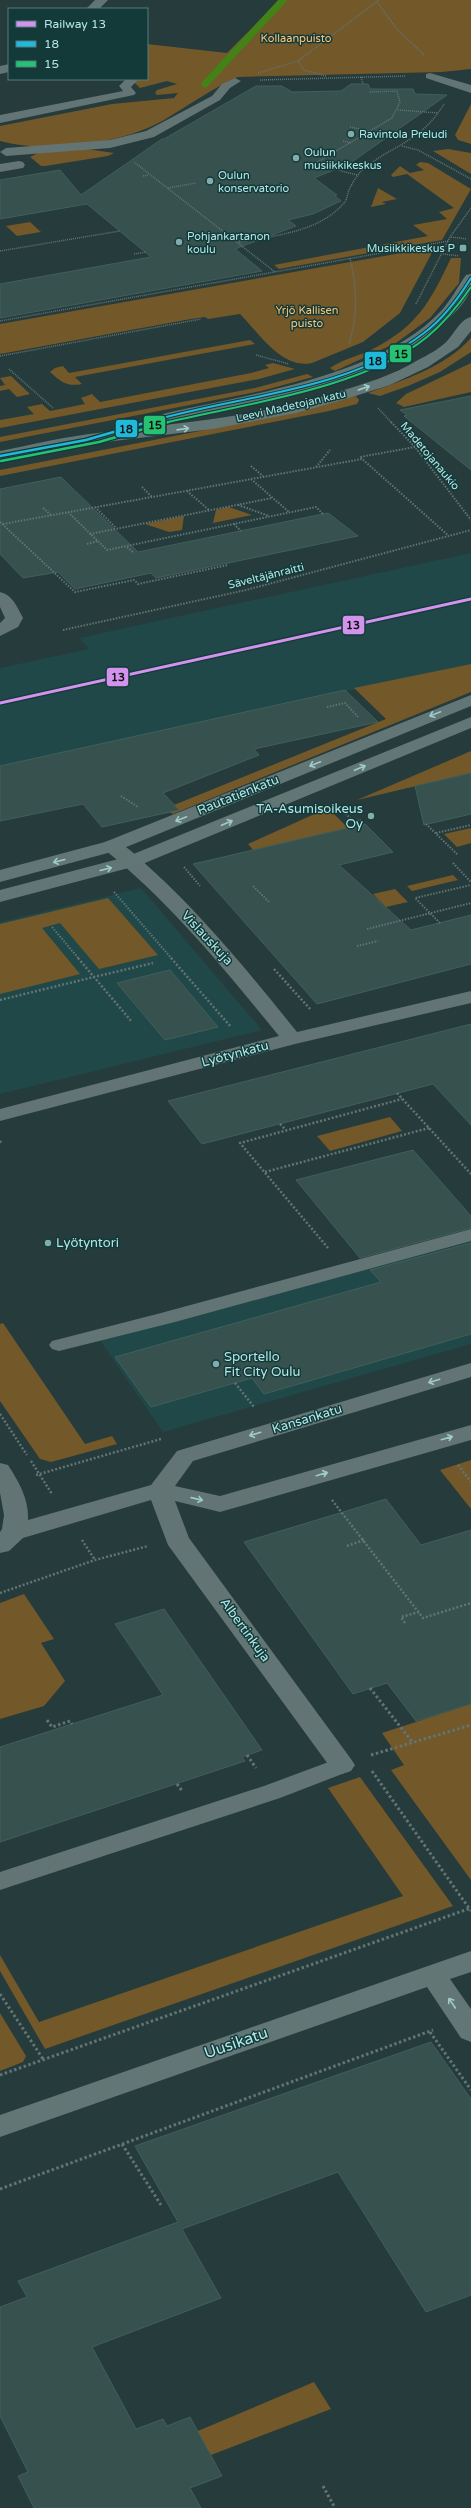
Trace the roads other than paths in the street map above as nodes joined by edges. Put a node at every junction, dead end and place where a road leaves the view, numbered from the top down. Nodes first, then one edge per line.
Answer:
1 (102, 0) edge
2 (93, 8) edge
3 (430, 76) road end
4 (132, 80) edge
5 (235, 81) road end
6 (471, 89) edge
7 (0, 119) edge
8 (3, 150) edge
9 (0, 168) edge
10 (471, 278) edge
11 (471, 321) edge
12 (89, 439) junction
13 (0, 456) edge
14 (0, 596) edge
15 (0, 631) edge
16 (471, 700) edge
17 (471, 722) edge
18 (112, 846) junction
19 (133, 862) junction
20 (0, 876) edge
21 (0, 896) edge
22 (471, 996) edge
23 (292, 1039) junction
24 (0, 1115) edge
25 (471, 1235) edge
26 (59, 1345) dead end
27 (471, 1370) edge
28 (471, 1432) edge
29 (0, 1470) edge
30 (159, 1490) junction
31 (7, 1539) edge
32 (352, 1761) joint
33 (0, 1881) edge
34 (471, 1961) edge
35 (433, 1975) junction
36 (471, 2031) edge
37 (0, 2126) edge

1 - 2 street
3 - 6 lane
4 - 7 lane
5 - 8 lane
8 - 9 lane
10 - 12 main road, Leevi Madetojan katu
12 -> 11 main road, Leevi Madetojan katu
12 - 13 main road, Leevi Madetojan katu
14 - 15 street
16 -> 18 main road, Rautatienkatu
19 -> 17 main road, Rautatienkatu
18 - 19 street, Vislauskuja
18 -> 20 main road, Rautatienkatu
21 -> 19 main road, Rautatienkatu
19 - 23 street, Vislauskuja
22 - 23 street, Lyötynkatu
23 - 24 street, Lyötynkatu
25 - 26 lane
27 -> 30 street, Kansankatu
30 -> 28 street
29 - 31 street
30 - 31 street
30 - 32 street, Albertinkuja
32 - 33 lane
34 - 35 main road, Uusikatu
36 -> 35 main road
35 - 37 main road, Uusikatu

